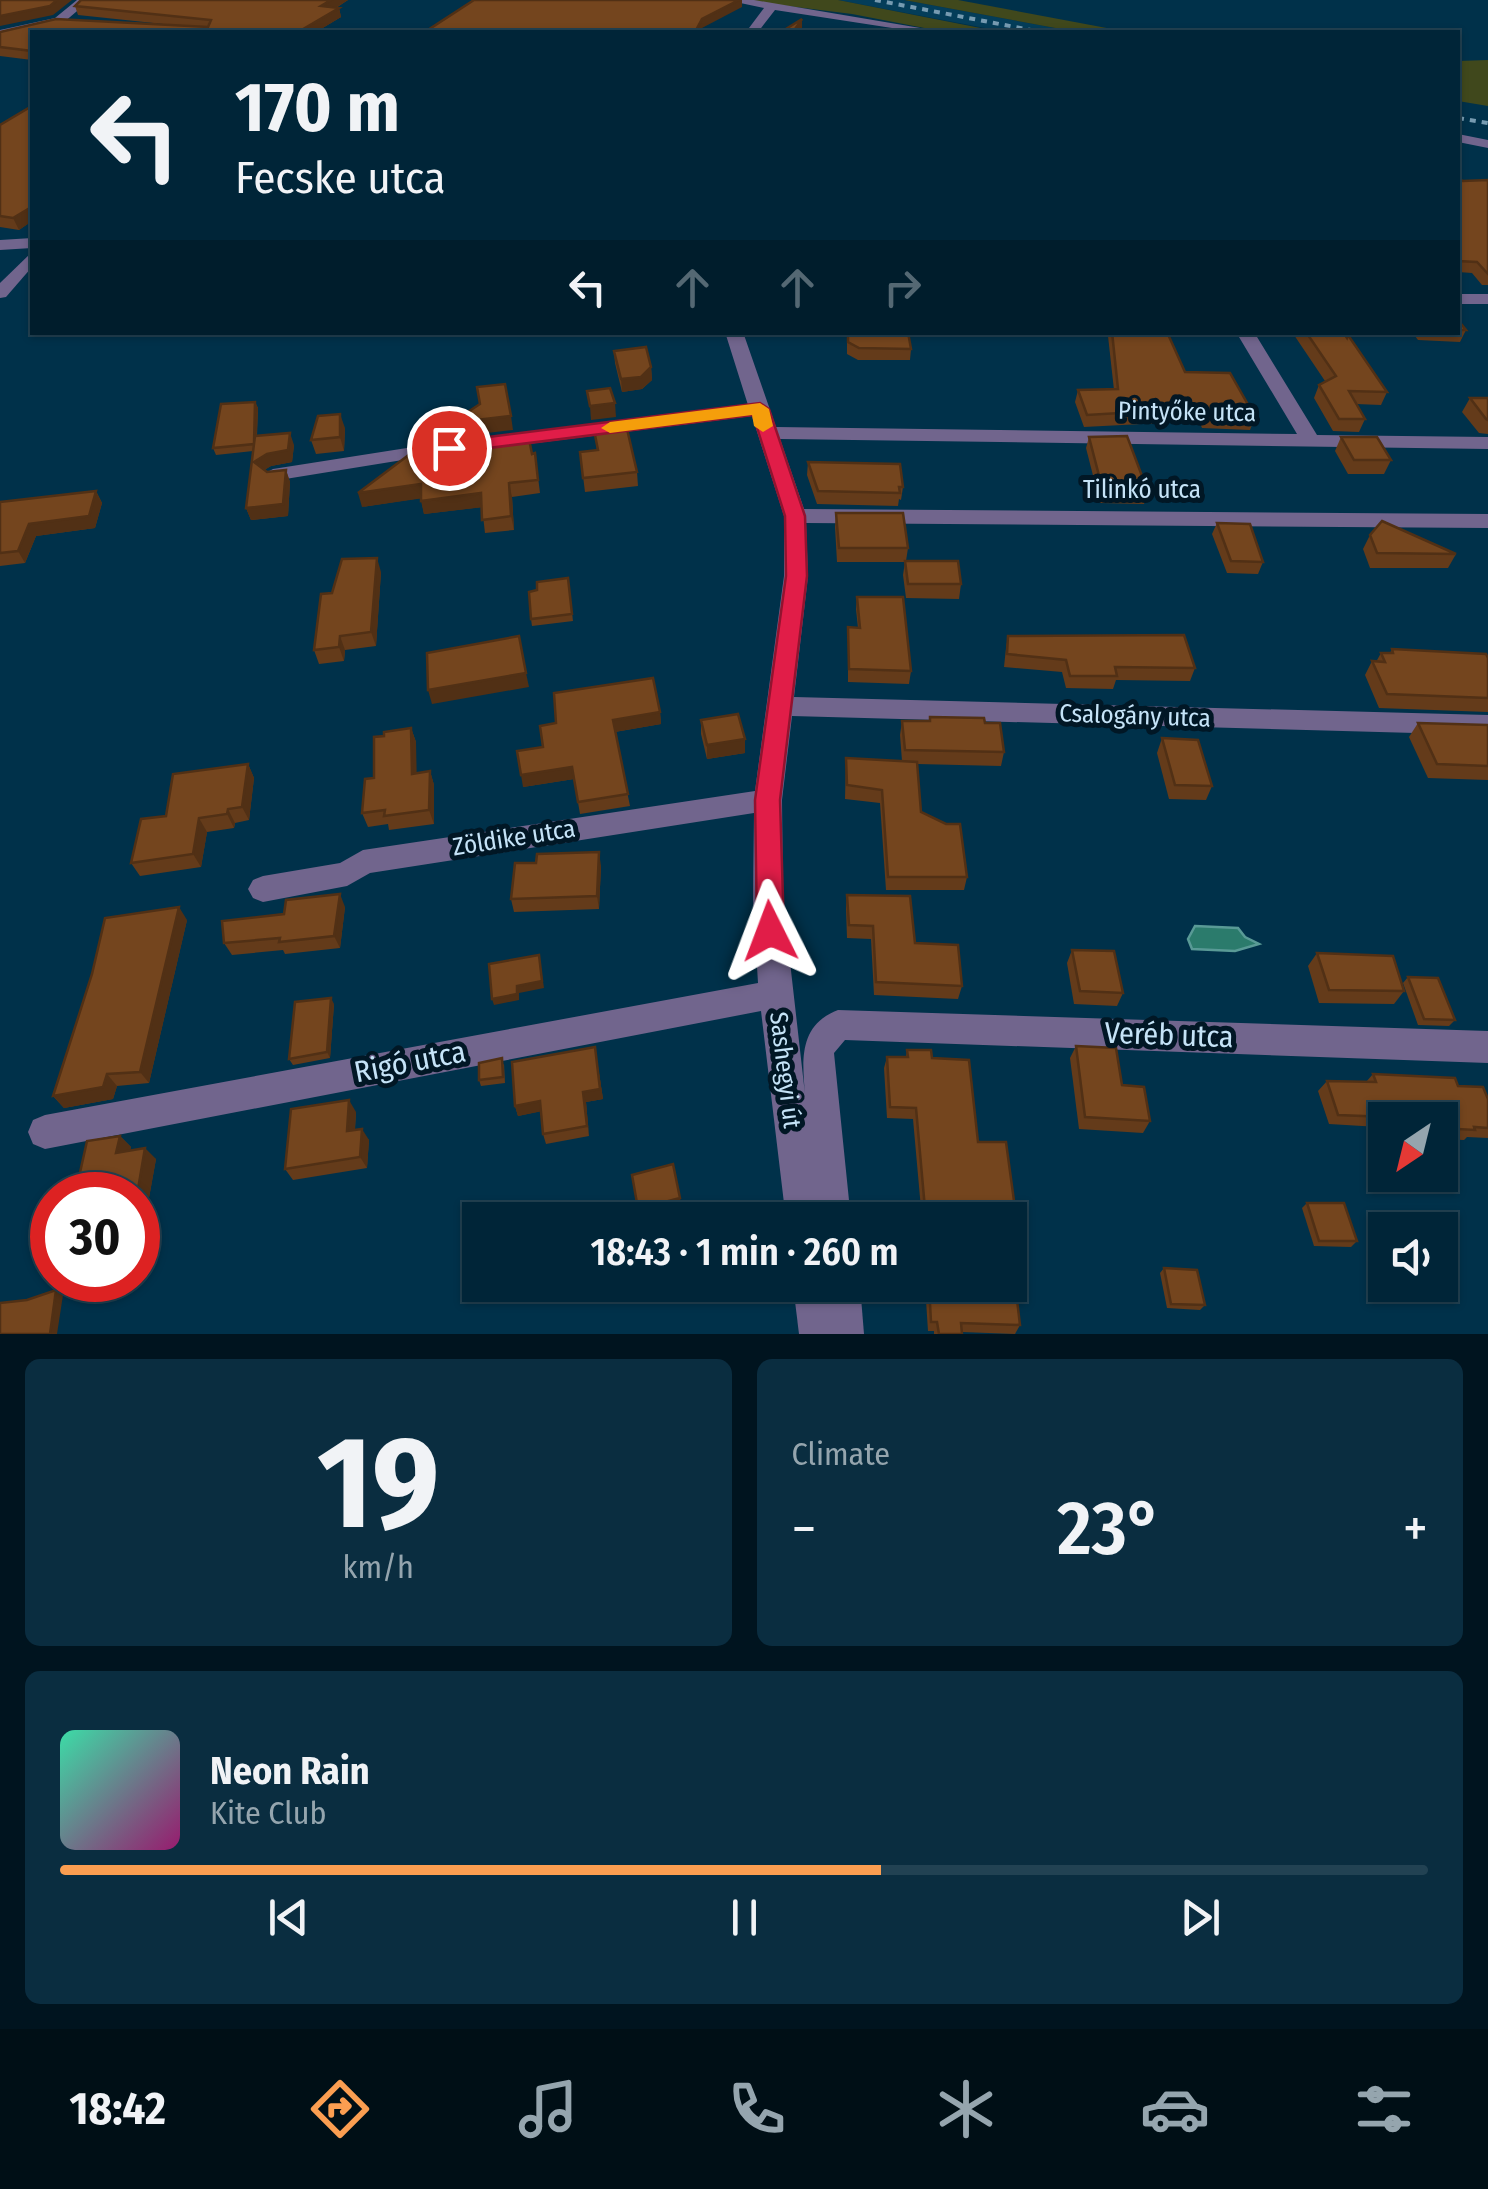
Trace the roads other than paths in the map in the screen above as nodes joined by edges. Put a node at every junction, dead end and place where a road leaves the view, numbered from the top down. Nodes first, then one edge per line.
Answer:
1 (84, 0) edge
2 (732, 0) edge
3 (770, 6) junction
4 (58, 22) junction
5 (86, 22) edge
6 (753, 30) edge
7 (927, 30) edge
8 (0, 34) edge
9 (1460, 138) edge
10 (1488, 144) edge
11 (30, 243) edge
12 (0, 245) edge
13 (30, 258) edge
14 (0, 293) edge
15 (1460, 299) edge
16 (1488, 299) edge
17 (735, 335) edge
18 (1247, 335) edge
19 (762, 421) junction
20 (1311, 441) junction
21 (1488, 443) edge
22 (273, 474) edge
23 (795, 516) junction
24 (1488, 521) edge
25 (781, 706) junction
26 (1488, 725) edge
27 (768, 800) junction
28 (263, 889) dead end
29 (775, 994) junction
30 (849, 1023) joint
31 (1488, 1047) edge
32 (45, 1132) dead end
33 (802, 1202) edge
34 (832, 1202) edge
35 (814, 1302) edge
36 (842, 1302) edge
37 (818, 1334) edge
38 (845, 1334) edge

1 - 4 street
2 - 3 street
3 - 6 street
3 - 7 street
4 - 5 street
4 - 8 street
9 - 10 street
11 - 12 street
13 - 14 street
15 - 16 street
17 - 19 street, Sashegyi út
18 - 20 street
19 - 20 street, Pintyőke utca
19 - 22 street, Pintyőke utca
19 - 23 street, Sashegyi út
20 - 21 street, Pintyőke utca
23 - 24 street, Tilinkó utca
23 - 25 street, Sashegyi út
25 - 26 street, Csalogány utca
25 - 27 street, Sashegyi út
27 - 28 street, Zöldike utca
27 - 29 street, Sashegyi út
29 - 32 street, Rigó utca
29 - 33 street, Sashegyi út
30 - 31 street, Veréb utca
30 - 34 street, Sashegyi út
35 - 37 street
36 - 38 street

